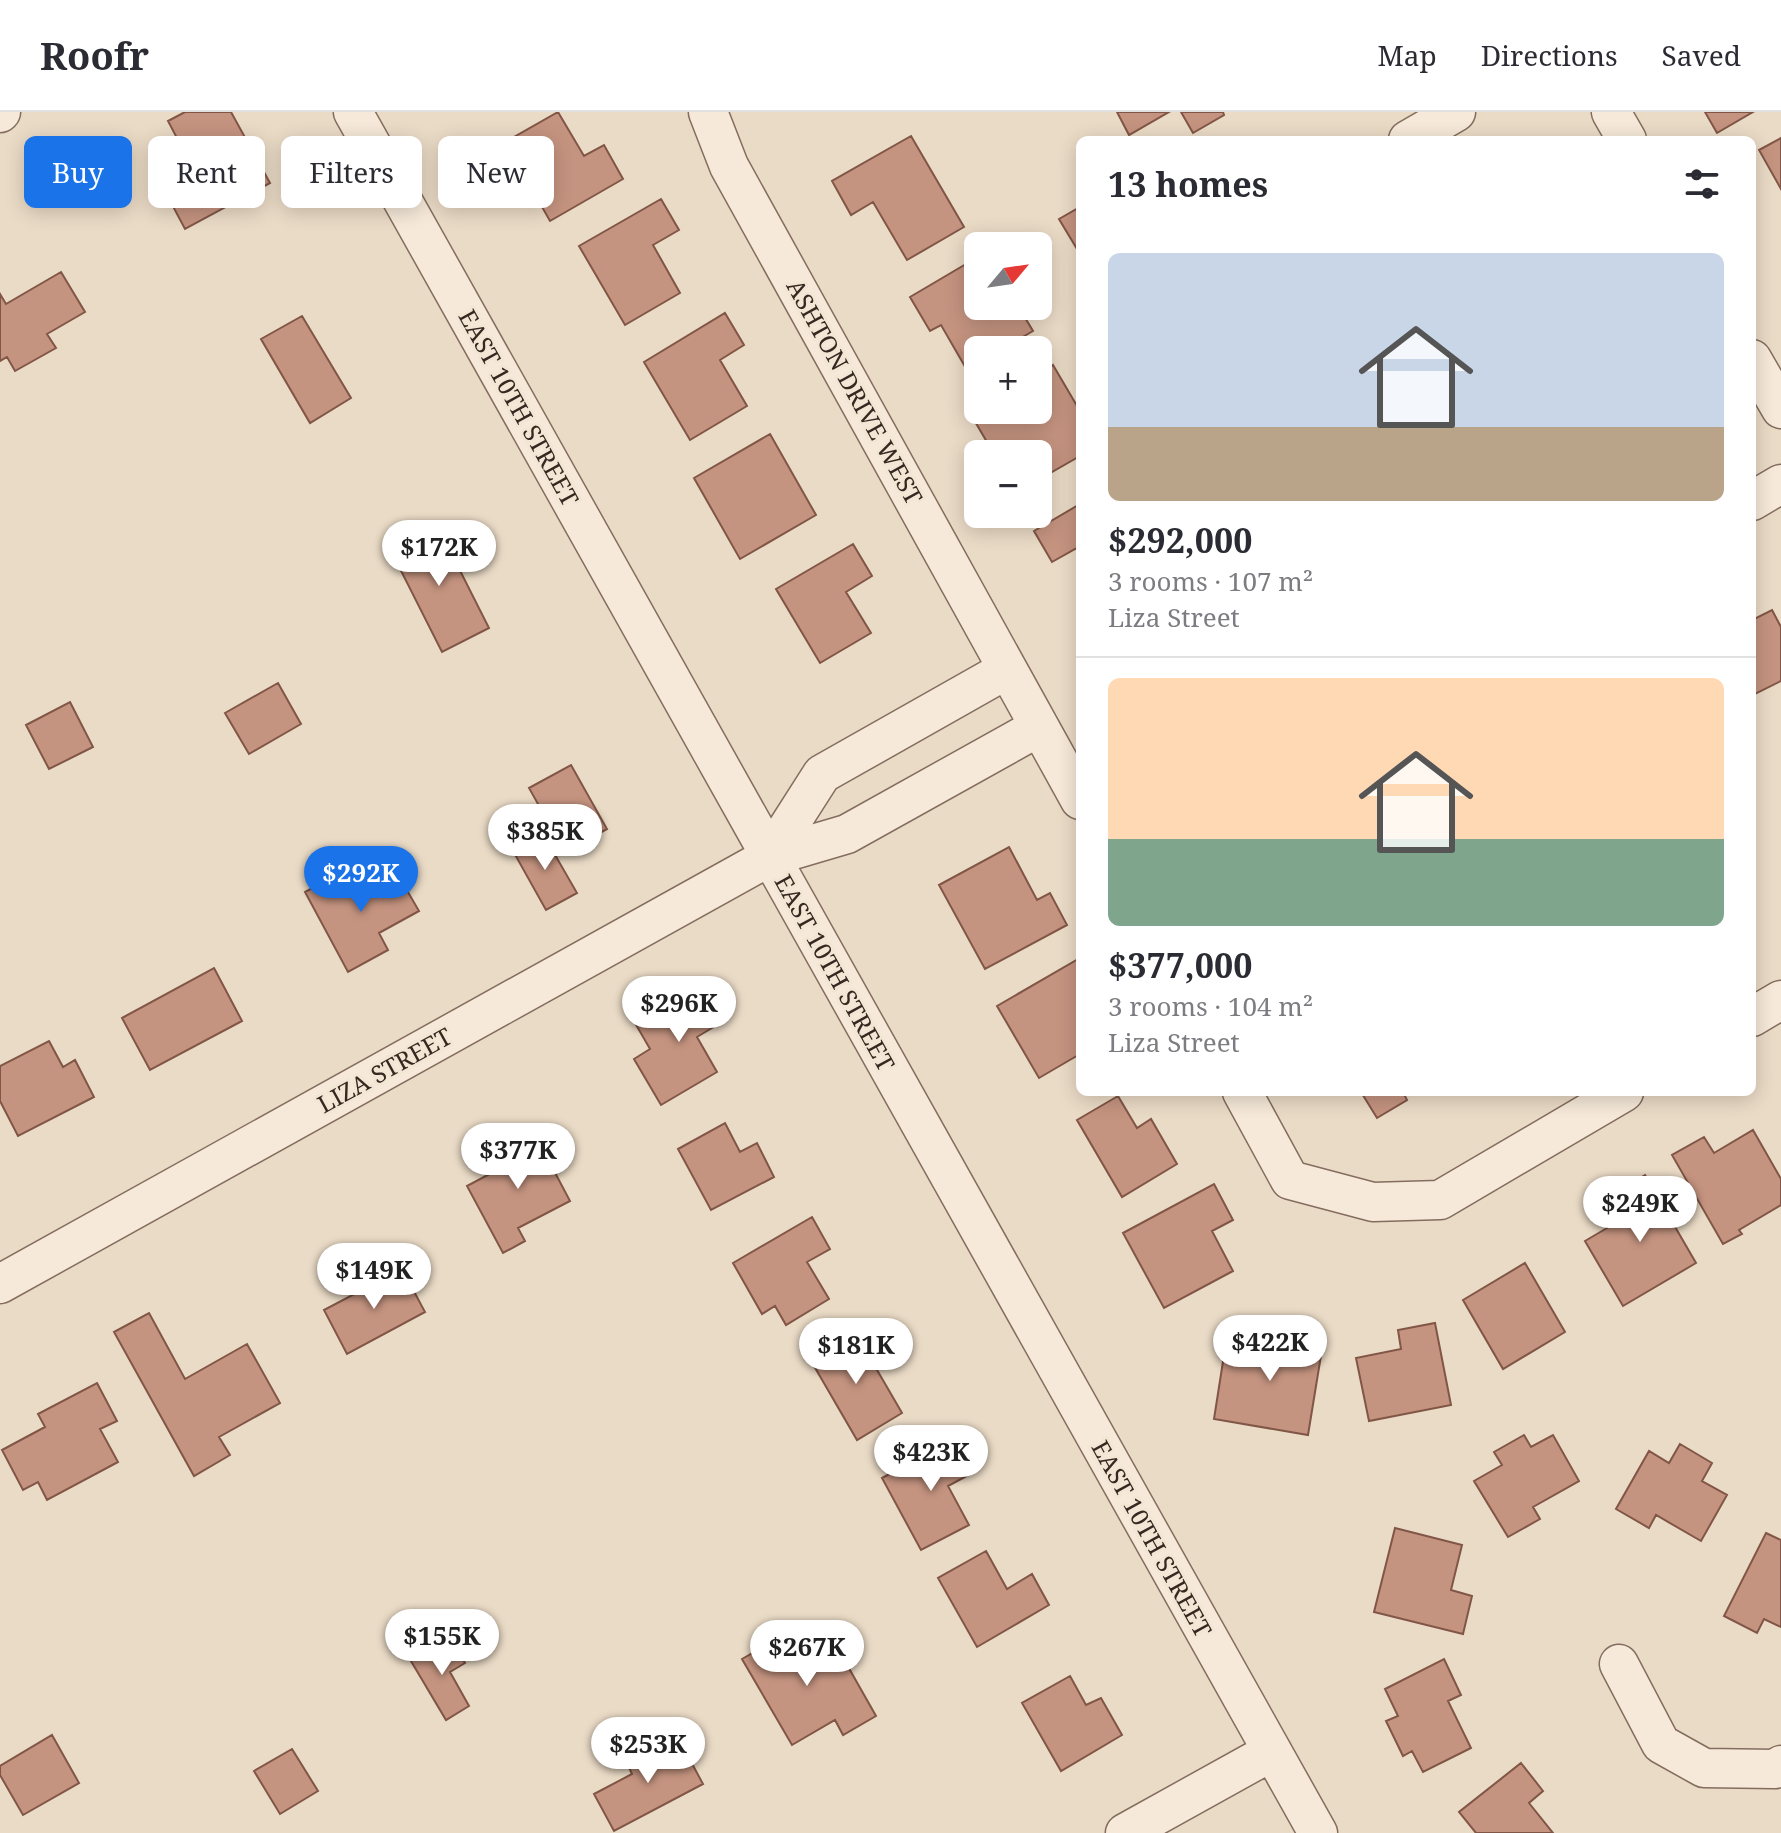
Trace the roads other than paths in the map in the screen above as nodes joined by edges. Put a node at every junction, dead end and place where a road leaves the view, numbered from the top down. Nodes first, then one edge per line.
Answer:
1 (353, 112) edge
2 (708, 112) edge
3 (1456, 112) edge
4 (1611, 112) edge
5 (1415, 136) edge
6 (1625, 136) edge
7 (1756, 366) edge
8 (1781, 409) edge
9 (1781, 484) edge
10 (1756, 499) edge
11 (1006, 670) junction
12 (1039, 727) junction
13 (1076, 793) edge
14 (769, 857) junction
15 (1781, 1000) edge
16 (1756, 1015) edge
17 (1244, 1096) edge
18 (1617, 1096) edge
19 (0, 1284) edge
20 (1619, 1664) dead end
21 (1271, 1752) junction
22 (1781, 1765) edge
23 (1125, 1833) edge
24 (1318, 1833) edge

1 - 14 street, EAST 10TH STREET
2 - 11 street, ASHTON DRIVE WEST
3 - 5 street
4 - 6 street
7 - 8 street
9 - 10 street
11 - 12 street, ASHTON DRIVE WEST
11 - 14 street
12 - 13 street, ASHTON DRIVE WEST
12 - 14 street, LIZA STREET
14 - 19 street, LIZA STREET
14 - 21 street, EAST 10TH STREET
15 - 16 street
17 - 18 street
20 - 22 street
21 - 23 street
21 - 24 street, EAST 10TH STREET

